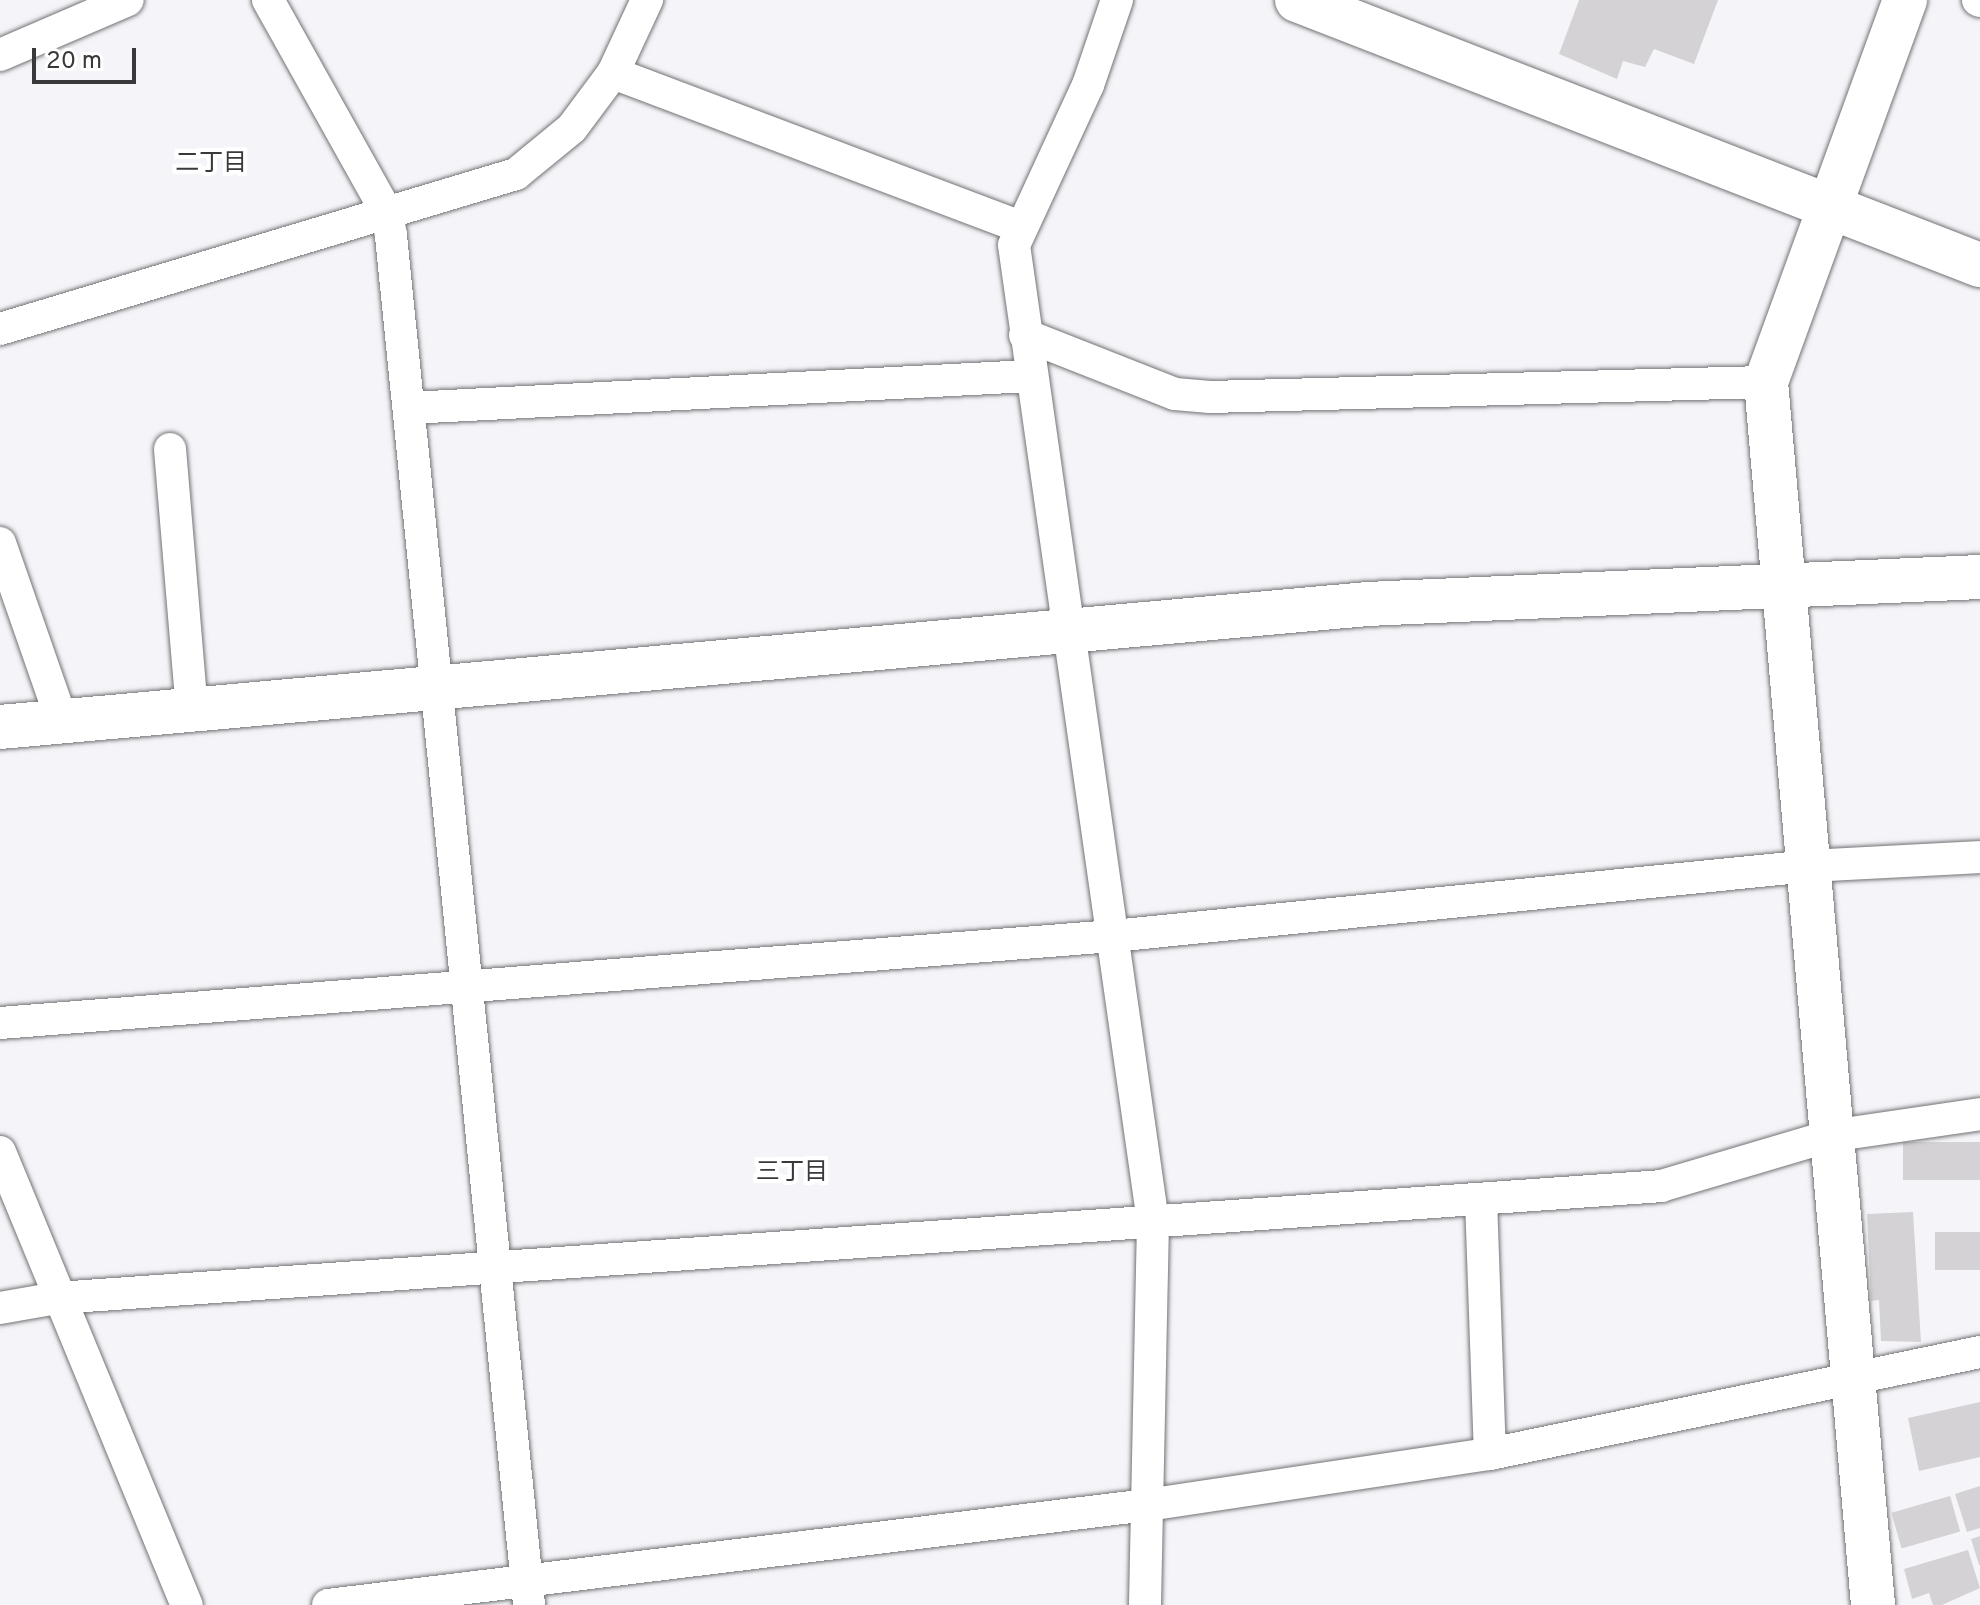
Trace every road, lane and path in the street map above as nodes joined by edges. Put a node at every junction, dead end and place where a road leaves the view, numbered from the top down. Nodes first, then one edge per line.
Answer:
1 (128, 0) edge
2 (268, 0) edge
3 (647, 0) edge
4 (1117, 0) edge
5 (1297, 0) edge
6 (1905, 0) edge
7 (0, 55) edge
8 (613, 73) junction
9 (1831, 207) junction
10 (387, 213) junction
11 (1021, 227) junction
12 (1980, 265) edge
13 (0, 329) edge
14 (1025, 335) junction
15 (1030, 376) junction
16 (1766, 382) junction
17 (409, 408) junction
18 (170, 449) dead end
19 (0, 543) edge
20 (1980, 577) edge
21 (1783, 585) junction
22 (1069, 635) junction
23 (433, 690) junction
24 (192, 712) junction
25 (62, 721) junction
26 (0, 727) edge
27 (1980, 857) edge
28 (1810, 866) junction
29 (1113, 936) junction
30 (469, 983) junction
31 (0, 1023) edge
32 (1980, 1114) edge
33 (1830, 1136) junction
34 (0, 1152) edge
35 (1481, 1199) junction
36 (1153, 1222) junction
37 (498, 1267) junction
38 (57, 1298) junction
39 (0, 1308) edge
40 (1980, 1352) edge
41 (1850, 1381) junction
42 (1490, 1454) junction
43 (1147, 1505) junction
44 (528, 1592) edge
45 (187, 1605) edge
46 (328, 1605) edge
47 (1145, 1605) edge
48 (1873, 1605) edge

1 - 7 street
2 - 10 street
3 - 8 street
4 - 11 street
5 - 9 street
6 - 9 street
8 - 10 street
8 - 11 street
9 - 12 street
9 - 16 street
10 - 13 street
10 - 17 street
11 - 14 street
14 - 15 street
14 - 16 street
15 - 17 street
15 - 22 street
16 - 21 street
17 - 23 street
18 - 24 street
19 - 25 street
20 - 21 street
21 - 22 street
21 - 28 street
22 - 23 street
22 - 29 street
23 - 24 street
23 - 30 street
24 - 25 street
25 - 26 street
27 - 28 street
28 - 29 street
28 - 33 street
29 - 30 street
29 - 36 street
30 - 31 street
30 - 37 street
32 - 33 street
33 - 35 street
33 - 41 street
34 - 38 street
35 - 36 street
35 - 42 street
36 - 37 street
36 - 43 street
37 - 38 street
37 - 44 street
38 - 39 street
38 - 45 street
40 - 41 street
41 - 42 street
41 - 48 street
42 - 43 street
43 - 44 street
43 - 47 street
44 - 46 street

